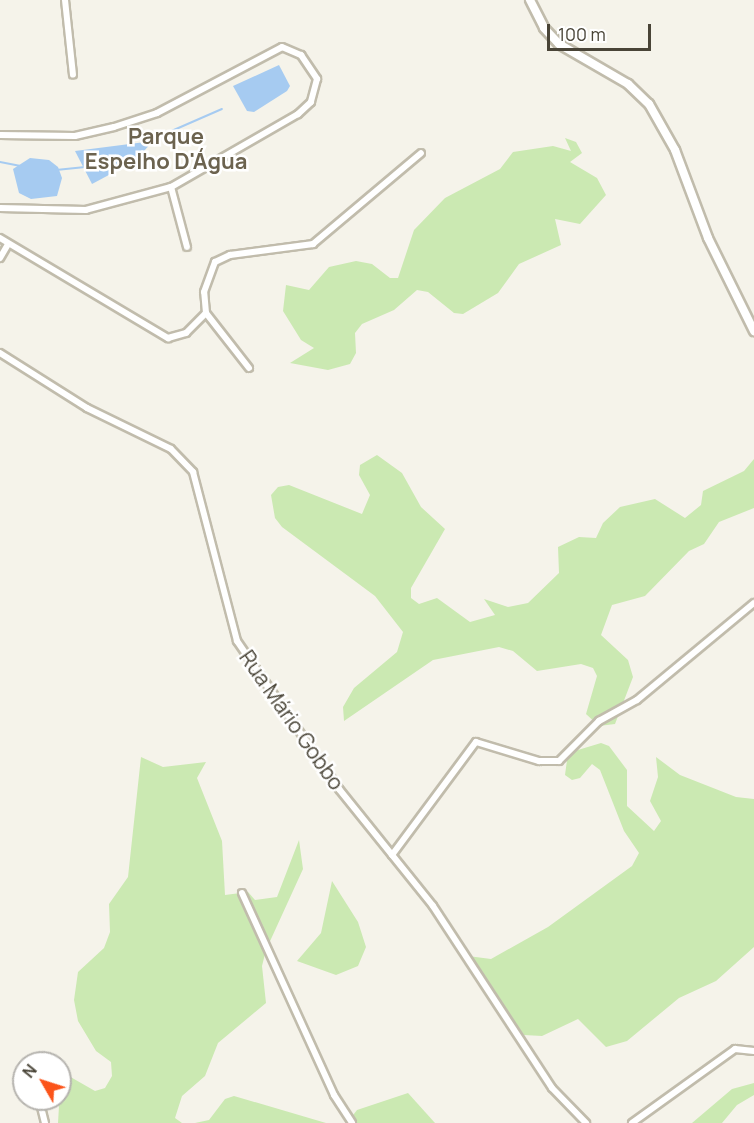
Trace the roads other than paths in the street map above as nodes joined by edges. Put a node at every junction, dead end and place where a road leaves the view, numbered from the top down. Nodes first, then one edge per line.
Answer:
1 (65, 0) edge
2 (530, 0) edge
3 (72, 75) dead end
4 (0, 135) edge
5 (421, 153) dead end
6 (171, 187) junction
7 (0, 208) edge
8 (0, 238) edge
9 (8, 244) junction
10 (187, 247) dead end
11 (0, 258) edge
12 (206, 313) junction
13 (754, 331) edge
14 (0, 353) edge
15 (249, 368) dead end
16 (754, 603) edge
17 (392, 855) junction
18 (242, 894) dead end
19 (754, 1051) edge
20 (352, 1123) edge
21 (586, 1123) edge
22 (632, 1123) edge

1 - 3 street
2 - 13 street
4 - 6 street
5 - 12 street
6 - 7 street
6 - 10 street
8 - 9 street
9 - 11 street
9 - 12 street
12 - 15 street
14 - 17 street, Rua Mário Gobbo
16 - 17 street
17 - 21 street, Rua Mário Gobbo
18 - 20 street
19 - 22 street

